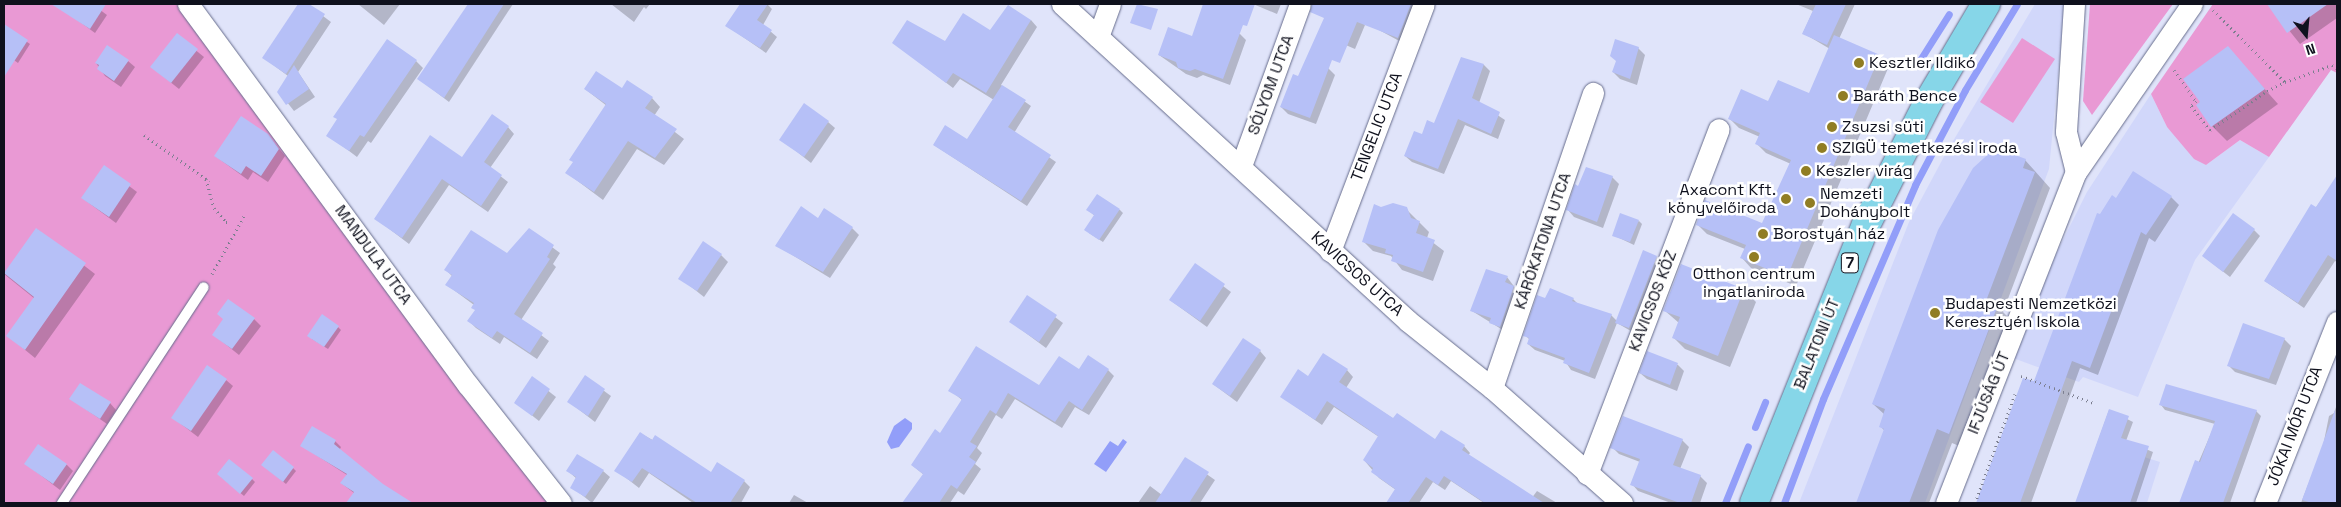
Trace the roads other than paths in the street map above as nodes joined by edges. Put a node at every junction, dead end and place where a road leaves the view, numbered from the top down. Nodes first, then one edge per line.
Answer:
1 (188, 4) edge
2 (1062, 4) edge
3 (1110, 4) edge
4 (1300, 4) edge
5 (1424, 4) edge
6 (1986, 4) edge
7 (2074, 4) edge
8 (2192, 4) edge
9 (1098, 37) junction
10 (1593, 93) dead end
11 (1720, 129) dead end
12 (1241, 166) junction
13 (2076, 172) junction
14 (1330, 251) junction
15 (204, 287) road end
16 (2337, 324) edge
17 (1492, 388) junction
18 (1587, 474) junction
19 (62, 503) edge
20 (560, 503) edge
21 (1622, 503) edge
22 (1754, 503) edge
23 (1946, 503) edge
24 (2265, 503) edge

1 - 20 street, MANDULA UTCA
2 - 9 street, KAVICSOS UTCA
3 - 9 street
4 - 12 street, SÓLYOM UTCA
5 - 14 street, TENGELIC UTCA
6 - 22 main road, BALATONI ÚT / 7
7 - 13 street
8 - 13 street, IFJÚSÁG ÚT
9 - 12 street, KAVICSOS UTCA
10 - 17 street, KÁRÓKATONA UTCA
11 - 18 street, KAVICSOS KÖZ
12 - 14 street, KAVICSOS UTCA
13 - 23 street, IFJÚSÁG ÚT
14 - 17 street, KAVICSOS UTCA
15 - 19 lane
16 - 24 street, JÓKAI MÓR UTCA
17 - 18 street, KAVICSOS UTCA
18 - 21 street, KAVICSOS UTCA

